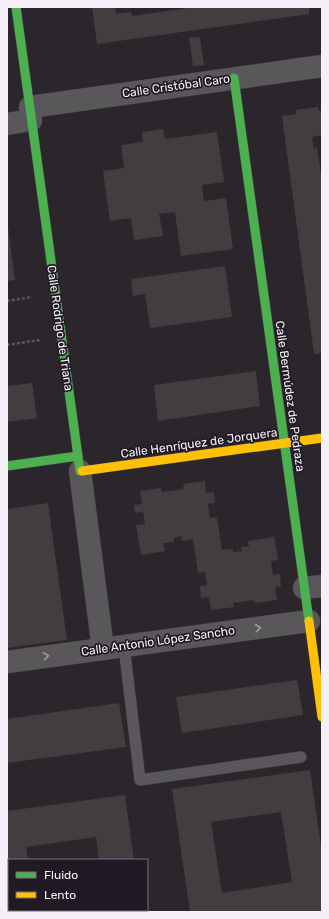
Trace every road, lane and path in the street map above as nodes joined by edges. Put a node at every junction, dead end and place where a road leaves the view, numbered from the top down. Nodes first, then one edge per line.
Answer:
1 (16, 7) edge
2 (322, 66) edge
3 (234, 78) junction
4 (31, 114) junction
5 (7, 124) edge
6 (36, 297) dead end
7 (7, 301) edge
8 (42, 340) dead end
9 (7, 345) edge
10 (322, 438) edge
11 (284, 444) junction
12 (79, 464) junction
13 (7, 466) edge
14 (313, 587) edge
15 (309, 621) junction
16 (113, 647) junction
17 (7, 662) edge
18 (322, 717) edge
19 (301, 757) dead end

1 - 4 street, Calle Rodrigo de Triana
2 - 3 street, Calle Cristóbal Caro
3 - 4 street, Calle Cristóbal Caro
3 - 11 street, Calle Bermúdez de Pedraza
4 - 5 street, Calle Cristóbal Caro
4 - 12 street, Calle Rodrigo de Triana
6 - 7 path
8 - 9 path
10 - 11 street, Calle Henríquez de Jorquera
11 - 12 street, Calle Henríquez de Jorquera
11 - 14 street, Calle Bermúdez de Pedraza
12 - 13 street, Calle Henríquez de Jorquera
12 - 16 street, Calle Rodrigo de Triana
14 - 15 street, Calle Bermúdez de Pedraza
16 -> 15 street, Calle Antonio López Sancho
15 - 18 street, Calle Bermúdez de Pedraza
17 -> 16 street, Calle Antonio López Sancho
16 - 19 lane

